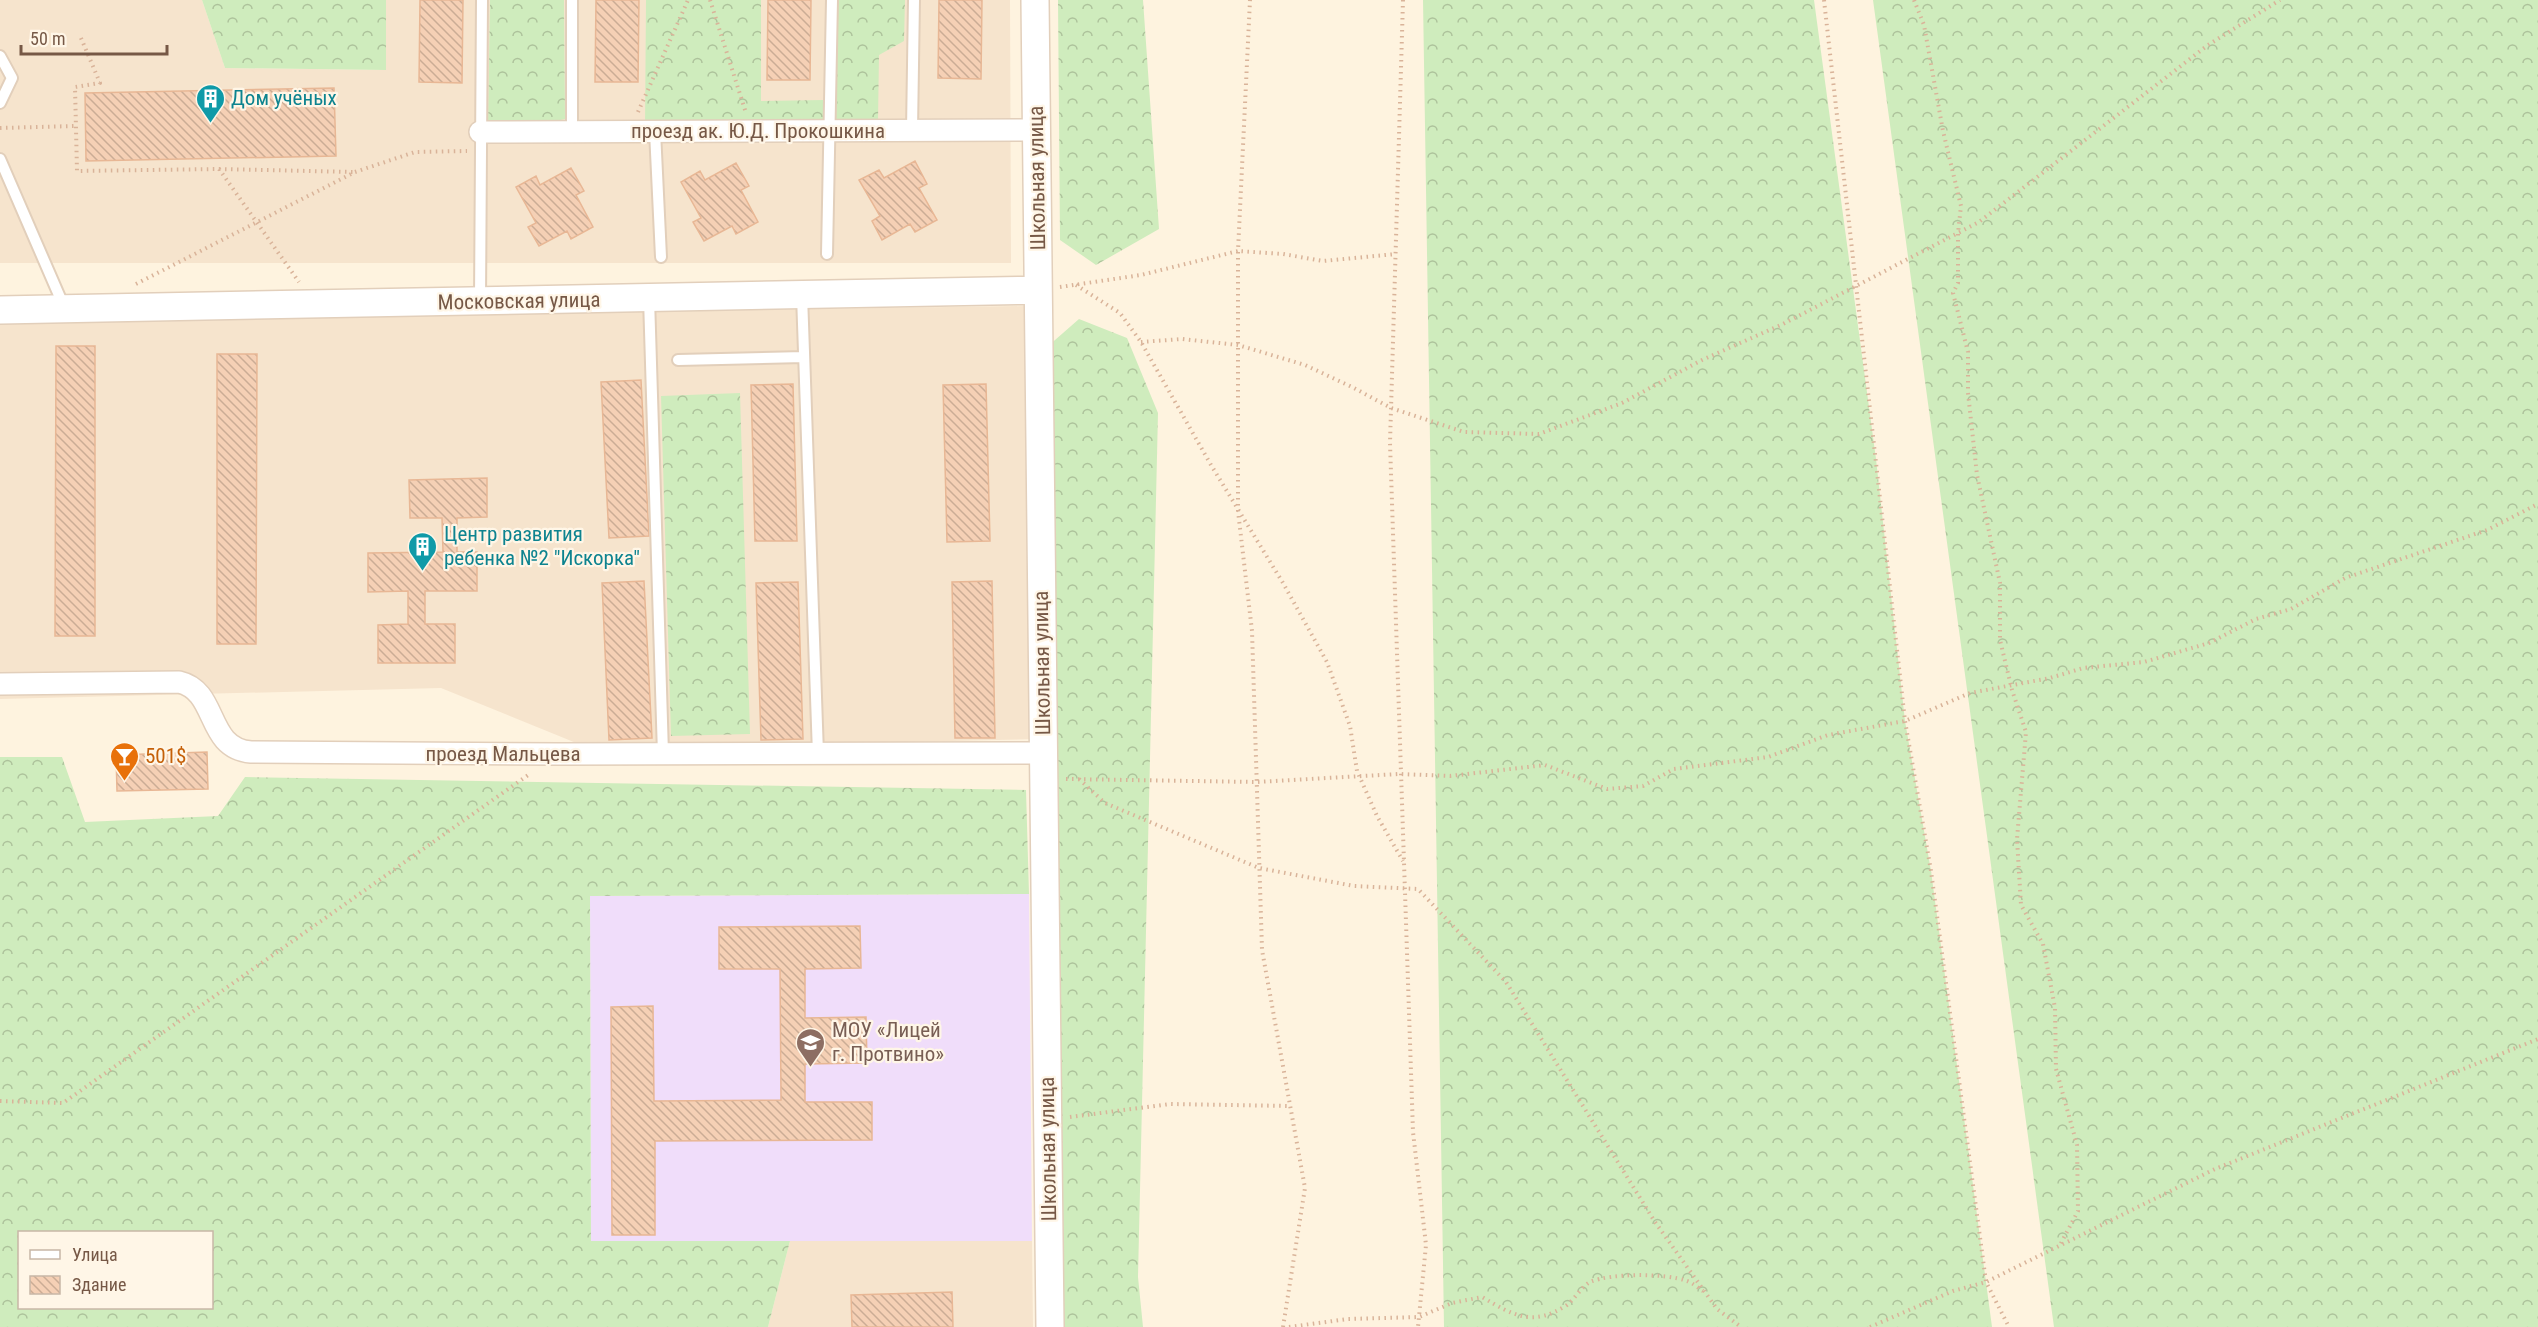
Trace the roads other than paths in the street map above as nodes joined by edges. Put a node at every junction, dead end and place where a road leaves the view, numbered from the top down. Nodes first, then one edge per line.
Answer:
1 (482, 0) edge
2 (572, 0) edge
3 (832, 0) edge
4 (914, 0) edge
5 (1035, 0) edge
6 (0, 56) edge
7 (0, 103) edge
8 (830, 130) junction
9 (912, 130) junction
10 (1037, 130) junction
11 (572, 131) junction
12 (655, 131) junction
13 (480, 141) junction
14 (0, 159) edge
15 (827, 254) dead end
16 (661, 257) dead end
17 (1038, 290) junction
18 (802, 295) junction
19 (649, 298) junction
20 (480, 302) junction
21 (65, 309) junction
22 (0, 310) edge
23 (804, 357) junction
24 (678, 360) dead end
25 (0, 684) edge
26 (663, 754) junction
27 (818, 754) junction
28 (1044, 766) junction
29 (1050, 1327) edge

1 - 13 lane
2 - 11 lane
3 - 8 lane
4 - 9 lane
5 - 10 street, Школьная улица
6 - 7 lane
8 - 9 street, проезд ак. Ю.Д. Прокошкина
8 - 12 street, проезд ак. Ю.Д. Прокошкина
8 - 15 lane
9 - 10 street, проезд ак. Ю.Д. Прокошкина
10 - 17 street, Школьная улица
11 - 12 street, проезд ак. Ю.Д. Прокошкина
11 - 13 street, проезд ак. Ю.Д. Прокошкина
12 - 16 lane
13 - 20 lane
14 - 21 lane
17 - 18 street, Московская улица
17 - 28 street, Школьная улица
18 - 19 street, Московская улица
18 - 23 lane
19 - 20 street, Московская улица
19 - 26 lane
20 - 21 street, Московская улица
21 - 22 street, Московская улица
23 - 24 lane
23 - 27 lane
25 - 26 street, проезд Мальцева
26 - 27 street, проезд Мальцева
27 - 28 street, проезд Мальцева
28 - 29 street, Школьная улица

